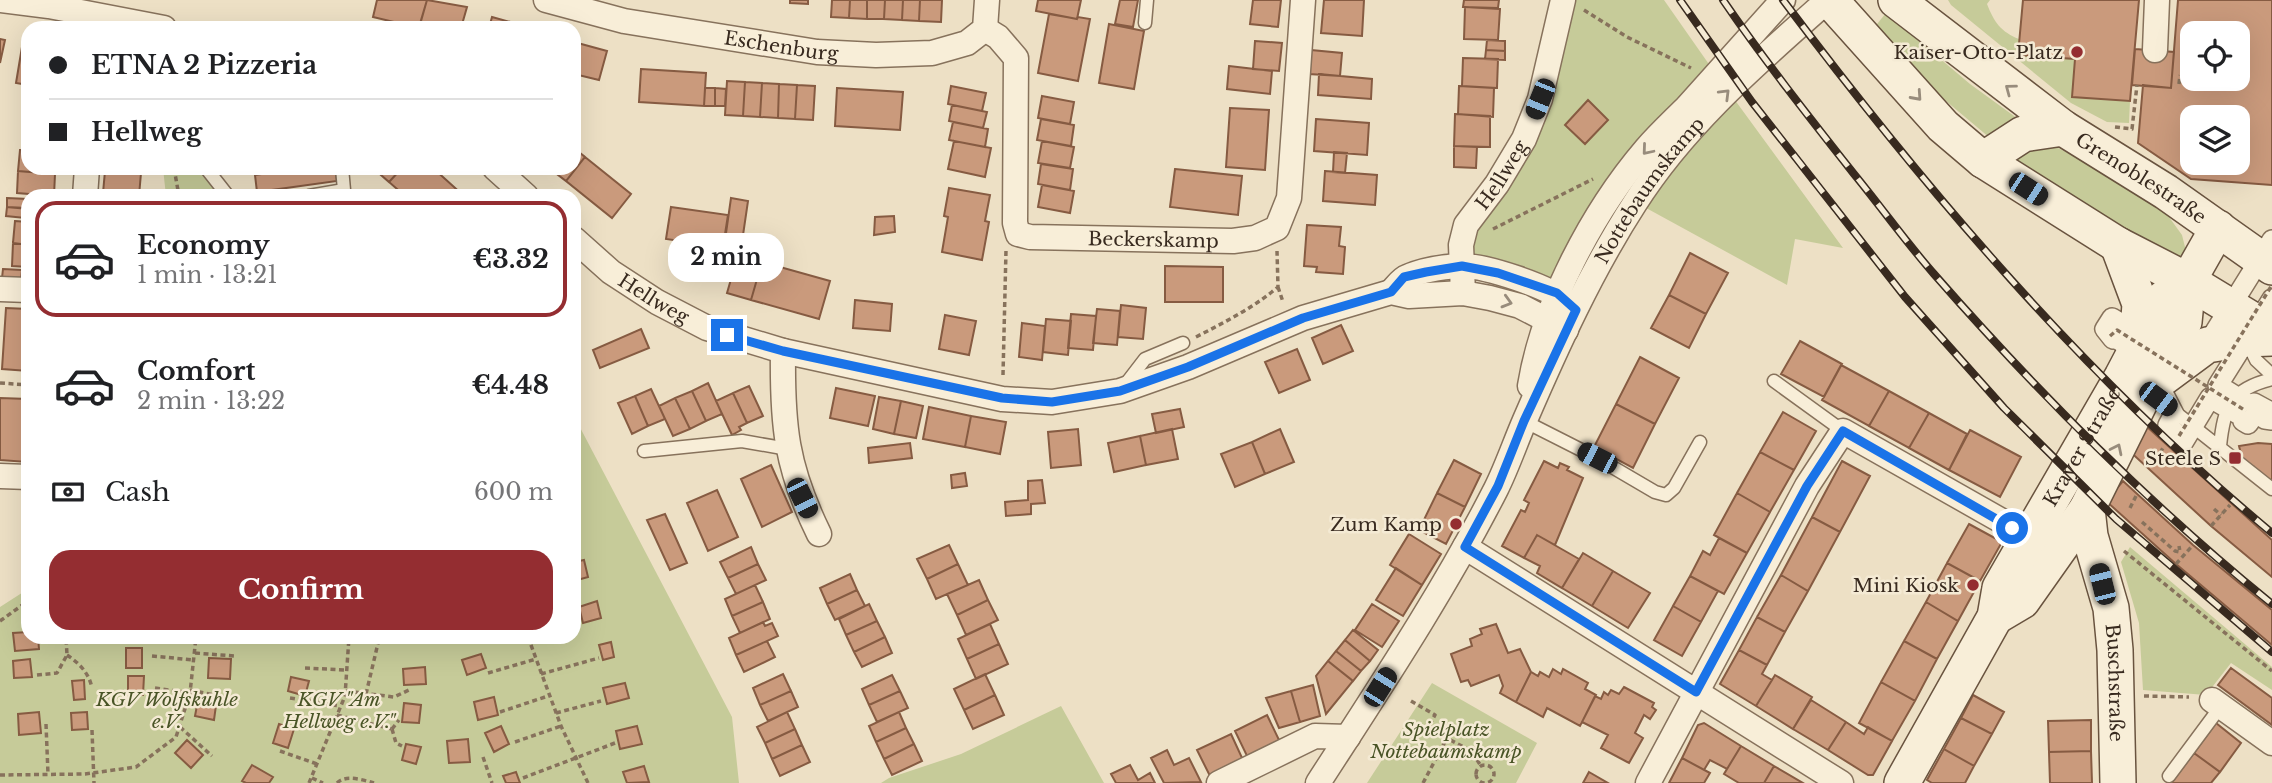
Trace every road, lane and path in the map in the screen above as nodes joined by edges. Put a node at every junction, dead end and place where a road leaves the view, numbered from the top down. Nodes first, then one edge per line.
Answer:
1 (0, 0) edge
2 (546, 0) edge
3 (987, 0) edge
4 (1147, 0) edge
5 (1303, 0) edge
6 (1783, 0) edge
7 (1829, 0) edge
8 (1896, 0) edge
9 (1931, 0) edge
10 (2157, 0) edge
11 (1563, 2) edge
12 (122, 21) edge
13 (1145, 23) dead end
14 (985, 29) junction
15 (2149, 43) dead end
16 (1958, 48) junction
17 (2180, 75) dead end
18 (1710, 82) junction
19 (2179, 84) dead end
20 (2137, 85) dead end
21 (2106, 126) dead end
22 (2063, 128) junction
23 (1983, 160) junction
24 (212, 175) edge
25 (503, 175) edge
26 (1626, 175) junction
27 (222, 189) edge
28 (518, 189) edge
29 (1277, 228) junction
30 (2218, 228) junction
31 (1018, 234) junction
32 (2272, 240) edge
33 (581, 245) edge
34 (2119, 245) junction
35 (1462, 256) junction
36 (2272, 267) edge
37 (2188, 281) junction
38 (2272, 285) edge
39 (0, 289) edge
40 (21, 290) edge
41 (1391, 292) junction
42 (1463, 293) junction
43 (1557, 293) junction
44 (2272, 299) edge
45 (1563, 320) junction
46 (2257, 330) edge
47 (1183, 343) joint
48 (783, 351) junction
49 (2129, 364) junction
50 (2272, 377) edge
51 (1774, 381) dead end
52 (0, 383) edge
53 (21, 384) edge
54 (2208, 387) junction
55 (1120, 391) junction
56 (1002, 398) junction
57 (2246, 411) dead end
58 (2272, 412) edge
59 (1524, 421) junction
60 (2272, 421) edge
61 (1843, 431) junction
62 (2172, 441) junction
63 (1700, 442) dead end
64 (2220, 446) junction
65 (788, 449) junction
66 (644, 451) dead end
67 (2156, 460) dead end
68 (0, 475) edge
69 (21, 476) edge
70 (2272, 489) edge
71 (2137, 494) dead end
72 (2230, 505) dead end
73 (2130, 508) dead end
74 (2087, 509) junction
75 (2214, 509) dead end
76 (2221, 515) junction
77 (2142, 522) dead end
78 (2211, 526) dead end
79 (819, 534) dead end
80 (2193, 545) dead end
81 (2179, 546) dead end
82 (1465, 547) junction
83 (2182, 554) junction
84 (2042, 557) junction
85 (2176, 564) dead end
86 (2099, 572) junction
87 (21, 606) edge
88 (0, 621) edge
89 (66, 644) edge
90 (195, 644) edge
91 (348, 644) edge
92 (379, 644) edge
93 (531, 644) edge
94 (194, 653) junction
95 (67, 655) junction
96 (152, 656) dead end
97 (235, 656) dead end
98 (599, 658) dead end
99 (536, 659) junction
100 (194, 660) junction
101 (305, 668) dead end
102 (346, 670) junction
103 (2272, 671) edge
104 (488, 673) dead end
105 (541, 674) junction
106 (37, 675) dead end
107 (92, 688) dead end
108 (155, 688) dead end
109 (409, 690) dead end
110 (190, 691) junction
111 (345, 691) junction
112 (1696, 692) junction
113 (366, 694) junction
114 (549, 696) junction
115 (2136, 696) dead end
116 (229, 698) dead end
117 (290, 698) dead end
118 (601, 701) dead end
119 (1411, 701) dead end
120 (2216, 703) junction
121 (340, 706) junction
122 (500, 712) dead end
123 (555, 713) junction
124 (337, 715) junction
125 (399, 720) dead end
126 (46, 724) dead end
127 (179, 726) junction
128 (561, 726) junction
129 (392, 729) junction
130 (92, 730) dead end
131 (1348, 737) junction
132 (1447, 738) junction
133 (514, 742) dead end
134 (615, 743) dead end
135 (2272, 743) edge
136 (402, 746) dead end
137 (280, 751) dead end
138 (212, 756) dead end
139 (483, 757) dead end
140 (575, 758) junction
141 (317, 764) junction
142 (1481, 766) junction
143 (94, 773) junction
144 (0, 775) edge
145 (39, 775) junction
146 (48, 775) junction
147 (2168, 776) dead end
148 (312, 778) junction
149 (523, 778) dead end
150 (39, 783) edge
151 (94, 783) edge
152 (309, 783) edge
153 (323, 783) edge
154 (337, 783) edge
155 (374, 783) edge
156 (492, 783) edge
157 (587, 783) edge
158 (1219, 783) edge
159 (1318, 783) edge
160 (1423, 783) edge
161 (1488, 783) edge
162 (1648, 783) edge
163 (1841, 783) edge
164 (1902, 783) edge
165 (2118, 783) edge

1 - 12 street
2 - 14 street, Eschenburg
3 - 14 street
4 - 13 lane
5 - 29 street
6 - 18 street, Nottebaumskamp
7 -> 23 main road
45 -> 7 street, Nottebaumskamp
8 - 16 main road, Grenoblestraße
9 - 16 street, Grenoblestraße
10 - 15 street
11 - 18 path
11 - 35 street, Hellweg
14 - 31 street
22 -> 16 main road, Grenoblestraße
17 - 19 path
18 -> 26 street, Nottebaumskamp
20 - 21 path
22 - 23 main road, Grenoblestraße
22 - 30 main road, Grenoblestraße
23 - 34 main road
24 - 27 lane
25 - 28 street
26 - 35 path
26 - 43 street, Nottebaumskamp
29 - 31 street, Beckerskamp
29 - 47 path
30 - 36 main road, Grenoblestraße
30 - 37 main road, Krayer Straße
31 - 56 path
32 - 49 street
33 - 48 street, Hellweg
34 - 37 main road
34 - 49 main road, Krayer Straße
35 - 41 street, Hellweg
35 - 42 street, Hellweg
35 - 43 street, Hellweg
37 - 46 main road
37 - 49 main road, Krayer Straße
38 - 54 path, bridge
39 - 40 street
41 - 42 street, Hellweg
41 - 55 street, Hellweg
42 -> 45 street, Hellweg
43 - 45 street, Nottebaumskamp
44 - 58 street
45 - 59 street, Nottebaumskamp
46 - 49 main road, Krayer Straße
46 - 50 lane
47 - 55 lane
48 - 56 street, Hellweg
48 - 65 street
49 - 54 path, bridge
49 - 62 street
49 - 64 lane
74 -> 49 main road, Krayer Straße
49 - 84 main road, Krayer Straße
50 - 64 lane
51 - 61 lane
52 - 53 path
54 - 57 path, bridge
54 - 62 path, bridge
55 - 56 street, Hellweg
59 - 63 lane
59 - 82 street, Nottebaumskamp
60 - 62 street
61 - 84 street
61 - 112 street
62 - 67 path
64 - 70 lane
65 - 66 lane
65 - 79 street
68 - 69 street
71 - 73 path
72 - 76 path
74 - 84 main road, Krayer Straße
74 - 86 main road, Buschstraße
75 - 76 path
76 - 78 path
77 - 83 path
80 - 83 path
81 - 83 path
82 - 112 street
82 - 131 street, Nottebaumskamp
83 - 85 path
84 - 86 main road
84 - 164 main road, Krayer Straße
86 - 103 path
86 - 165 main road, Buschstraße
87 - 88 path
89 - 95 path
90 - 94 path
91 - 102 path
92 - 113 path
93 - 99 path
94 - 97 path
94 - 100 path
95 - 106 path
95 - 107 path
96 - 100 path
98 - 105 path
99 - 104 path
99 - 105 path
100 - 110 path
101 - 102 path
102 - 111 path
105 - 114 path
108 - 110 path
109 - 113 path
110 - 116 path
110 - 127 path
111 - 113 path
111 - 121 path
112 - 162 street
112 - 163 street
114 - 122 path
114 - 123 path
115 - 120 path
117 - 121 path
118 - 123 path
119 - 132 path
120 - 135 street
120 - 147 lane
121 - 124 path
123 - 128 path
124 - 129 path
124 - 141 path
125 - 129 path
126 - 146 path
127 - 138 path
127 - 143 path
128 - 133 path
128 - 140 path
129 - 136 path
130 - 143 path
131 - 158 street
131 - 159 street, Nottebaumskamp
132 - 142 path
132 - 160 path
134 - 140 path
137 - 141 path
139 - 156 path
140 - 149 path
140 - 157 path
141 - 148 path
142 - 161 path
142 - 161 path
143 - 146 path
143 - 151 path
144 - 145 path
145 - 146 path
145 - 150 path
148 - 152 path
148 - 153 path
154 - 155 path

